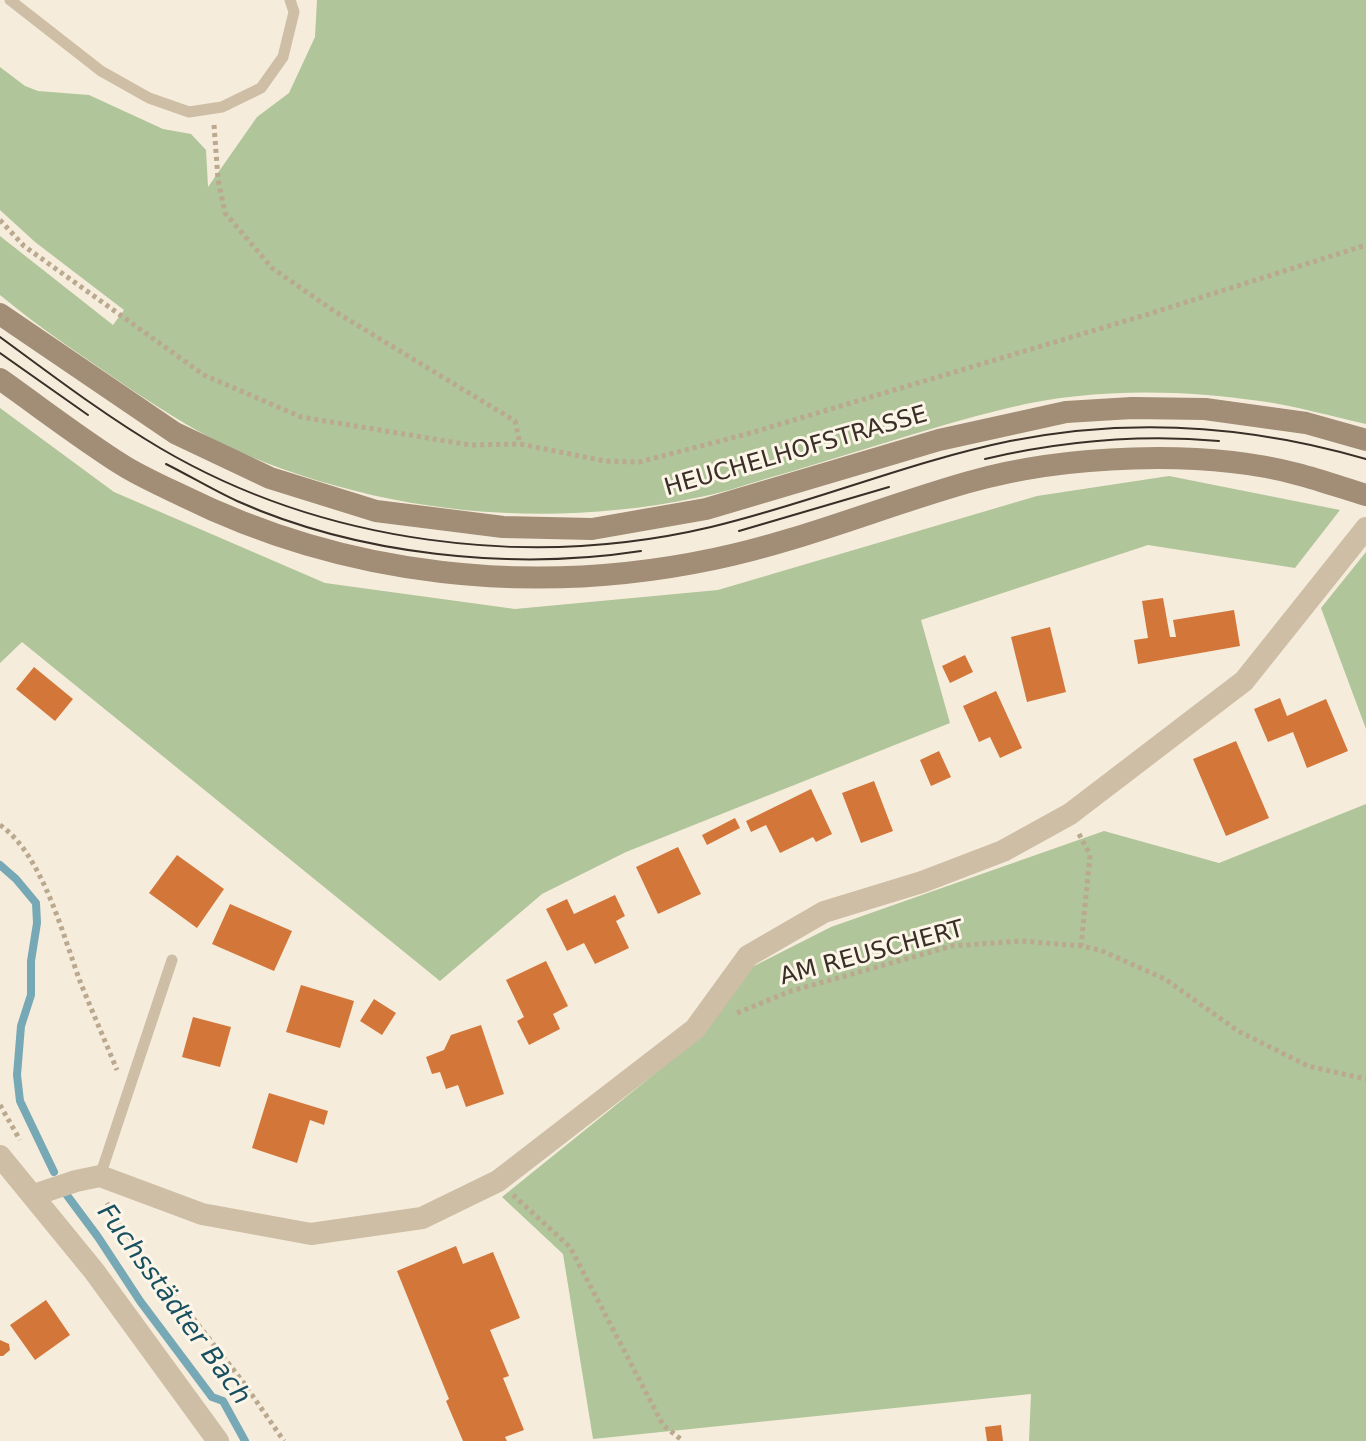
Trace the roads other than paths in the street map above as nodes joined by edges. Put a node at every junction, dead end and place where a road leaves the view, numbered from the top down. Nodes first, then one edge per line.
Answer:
1 (10, 0) edge
2 (290, 0) edge
3 (0, 314) edge
4 (0, 379) edge
5 (1366, 440) edge
6 (1366, 495) edge
7 (1366, 528) edge
8 (172, 960) dead end
9 (0, 1156) edge
10 (100, 1176) junction
11 (34, 1195) junction
12 (218, 1441) edge

1 - 2 lane
3 - 5 main road, HEUCHELHOFSTRASSE
4 - 6 main road
7 - 10 street
8 - 10 lane
9 - 11 street
10 - 11 street
11 - 12 street

